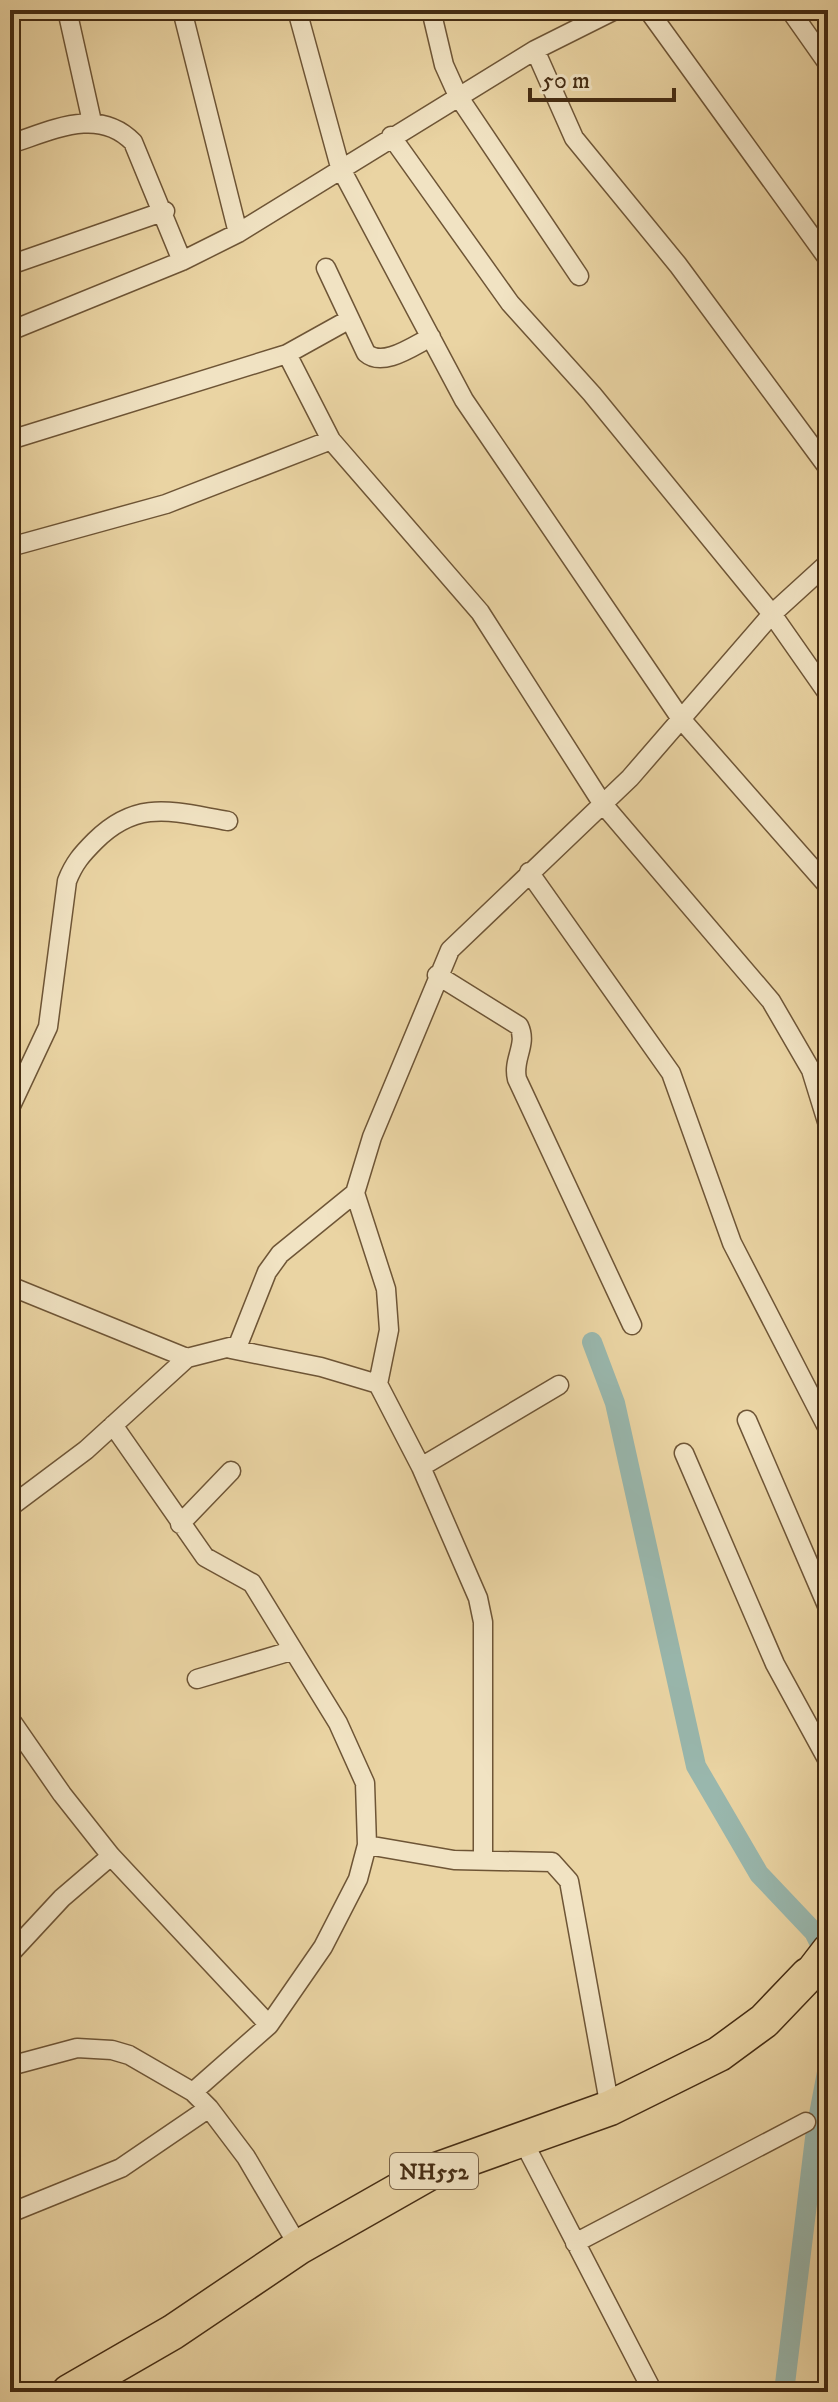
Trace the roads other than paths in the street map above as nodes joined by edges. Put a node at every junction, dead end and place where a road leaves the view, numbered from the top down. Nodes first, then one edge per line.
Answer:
1 (67, 10) edge
2 (182, 10) edge
3 (297, 10) edge
4 (431, 10) edge
5 (615, 10) edge
6 (648, 10) edge
7 (790, 10) edge
8 (535, 50) junction
9 (828, 64) edge
10 (458, 96) junction
11 (92, 122) junction
12 (391, 136) junction
13 (10, 144) edge
14 (340, 167) junction
15 (165, 211) junction
16 (238, 233) junction
17 (828, 259) edge
18 (182, 261) junction
19 (10, 265) edge
20 (326, 268) dead end
21 (579, 276) dead end
22 (350, 319) junction
23 (10, 331) edge
24 (431, 337) junction
25 (287, 354) junction
26 (10, 440) edge
27 (331, 440) junction
28 (828, 468) edge
29 (10, 547) edge
30 (828, 563) edge
31 (772, 614) junction
32 (828, 694) edge
33 (681, 719) junction
34 (602, 803) junction
35 (228, 821) dead end
36 (529, 872) junction
37 (828, 886) edge
38 (437, 975) junction
39 (820, 1065) edge
40 (10, 1108) edge
41 (828, 1125) edge
42 (355, 1193) junction
43 (10, 1286) edge
44 (632, 1325) dead end
45 (231, 1349) junction
46 (187, 1358) junction
47 (378, 1384) junction
48 (559, 1385) dead end
49 (828, 1386) edge
50 (810, 1395) junction
51 (747, 1420) dead end
52 (113, 1425) junction
53 (828, 1429) edge
54 (684, 1453) dead end
55 (421, 1467) junction
56 (231, 1471) dead end
57 (10, 1507) edge
58 (180, 1524) junction
59 (828, 1608) edge
60 (291, 1651) junction
61 (197, 1679) dead end
62 (10, 1719) edge
63 (828, 1761) edge
64 (367, 1845) junction
65 (111, 1856) junction
66 (483, 1859) junction
67 (10, 1954) edge
68 (818, 1962) edge
69 (269, 2025) junction
70 (10, 2066) edge
71 (193, 2092) junction
72 (209, 2108) junction
73 (610, 2108) junction
74 (806, 2122) dead end
75 (522, 2139) junction
76 (10, 2213) edge
77 (575, 2243) junction
78 (299, 2247) junction
79 (69, 2392) edge
80 (653, 2392) edge

1 - 11 street
2 - 16 street
3 - 14 street
4 - 10 street
5 - 8 street
6 - 17 street
7 - 9 street
8 - 10 street
8 - 28 street
10 - 12 street
10 - 21 street
11 - 13 street
11 - 15 street
12 - 14 street
12 - 31 street
14 - 16 street
14 - 24 street
15 - 18 street
15 - 19 street
16 - 18 street
18 - 23 street
20 - 22 street
22 - 24 street
22 - 25 street
24 - 33 street
25 - 26 street
25 - 27 street
27 - 29 street
27 - 34 street
30 - 31 street
31 - 32 street
31 - 33 street
33 - 34 street
33 - 37 street
34 - 36 street
34 - 39 street
35 - 40 street
36 - 38 street
36 - 50 street
38 - 42 street
38 - 44 street
39 - 41 street
42 - 45 street
42 - 47 street
43 - 46 street
45 - 46 street
45 - 47 street
46 - 52 street
47 - 55 street
48 - 55 street
49 - 50 street
50 - 53 street
51 - 59 street
52 - 57 street
52 - 58 street
54 - 63 street
55 - 66 street
56 - 58 street
58 - 60 street
60 - 61 street
60 - 64 street
62 - 65 street
64 - 66 street
64 - 69 street
65 - 67 street
65 - 69 street
66 - 73 street
68 - 73 highway, NH552
69 - 71 street
70 - 71 street
71 - 72 street
72 - 76 street
72 - 78 street
73 - 75 highway, NH552
74 - 77 street
75 - 77 street
75 - 78 highway, NH552
77 - 80 street
78 - 79 highway, NH552

